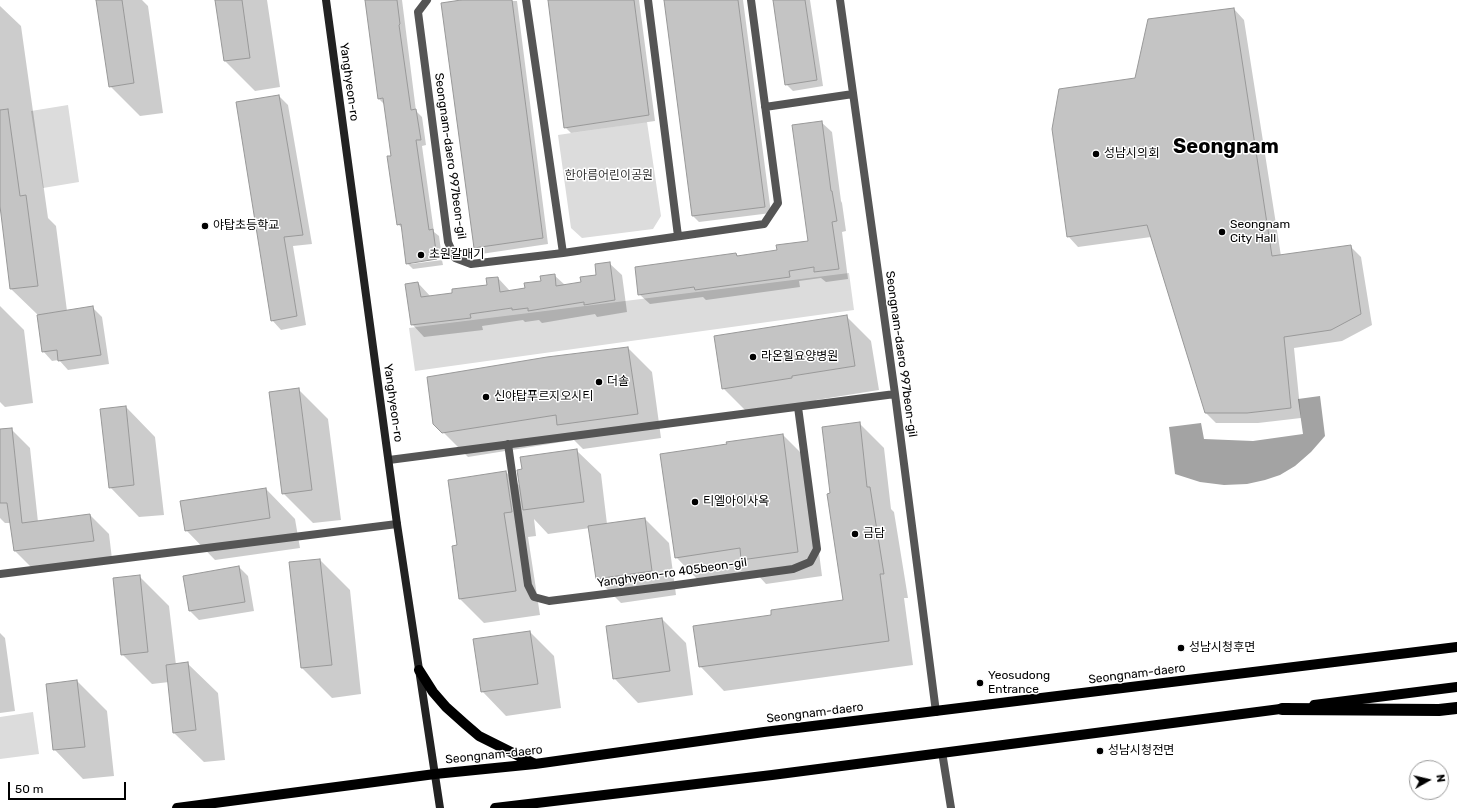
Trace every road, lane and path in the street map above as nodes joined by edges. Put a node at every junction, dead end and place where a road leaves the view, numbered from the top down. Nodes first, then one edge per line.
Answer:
1 (326, 0) edge
2 (427, 0) edge
3 (526, 0) edge
4 (648, 0) edge
5 (751, 0) edge
6 (840, 0) edge
7 (853, 94) junction
8 (765, 107) junction
9 (678, 236) junction
10 (563, 253) junction
11 (895, 394) junction
12 (798, 407) junction
13 (508, 444) junction
14 (389, 460) junction
15 (397, 524) junction
16 (0, 574) edge
17 (1457, 647) edge
18 (419, 670) junction
19 (1457, 687) edge
20 (1457, 708) edge
21 (1282, 709) junction
22 (936, 712) junction
23 (942, 752) junction
24 (536, 764) junction
25 (435, 774) junction
26 (567, 800) junction
27 (177, 808) edge
28 (440, 808) edge
29 (495, 808) edge
30 (548, 808) edge
31 (951, 808) edge

1 - 14 main road, Yanghyeon-ro
2 - 10 street, Seongnam-daero 997beon-gil
3 - 10 street
4 - 9 street
5 - 8 street, Seongnam-daero 997beon-gil
6 - 7 street, Seongnam-daero 997beon-gil
7 - 8 street
7 - 11 street, Seongnam-daero 997beon-gil
8 - 9 street, Seongnam-daero 997beon-gil
9 - 10 street, Seongnam-daero 997beon-gil
11 - 12 street
11 - 22 street, Seongnam-daero 997beon-gil
12 - 13 street
12 - 13 street, Yanghyeon-ro 405beon-gil
13 - 14 street
14 - 15 main road, Yanghyeon-ro
15 - 16 street
15 - 18 main road, Yanghyeon-ro
17 - 22 main road, Seongnam-daero
18 - 24 main road
18 - 25 main road, Yanghyeon-ro
19 - 21 main road
20 - 21 highway
21 - 23 main road
22 - 24 main road, Seongnam-daero
23 - 26 main road
23 - 31 street
24 - 25 main road, Seongnam-daero
25 - 27 main road, Seongnam-daero
25 - 28 main road, Yanghyeon-ro
26 - 29 main road
26 - 30 main road

